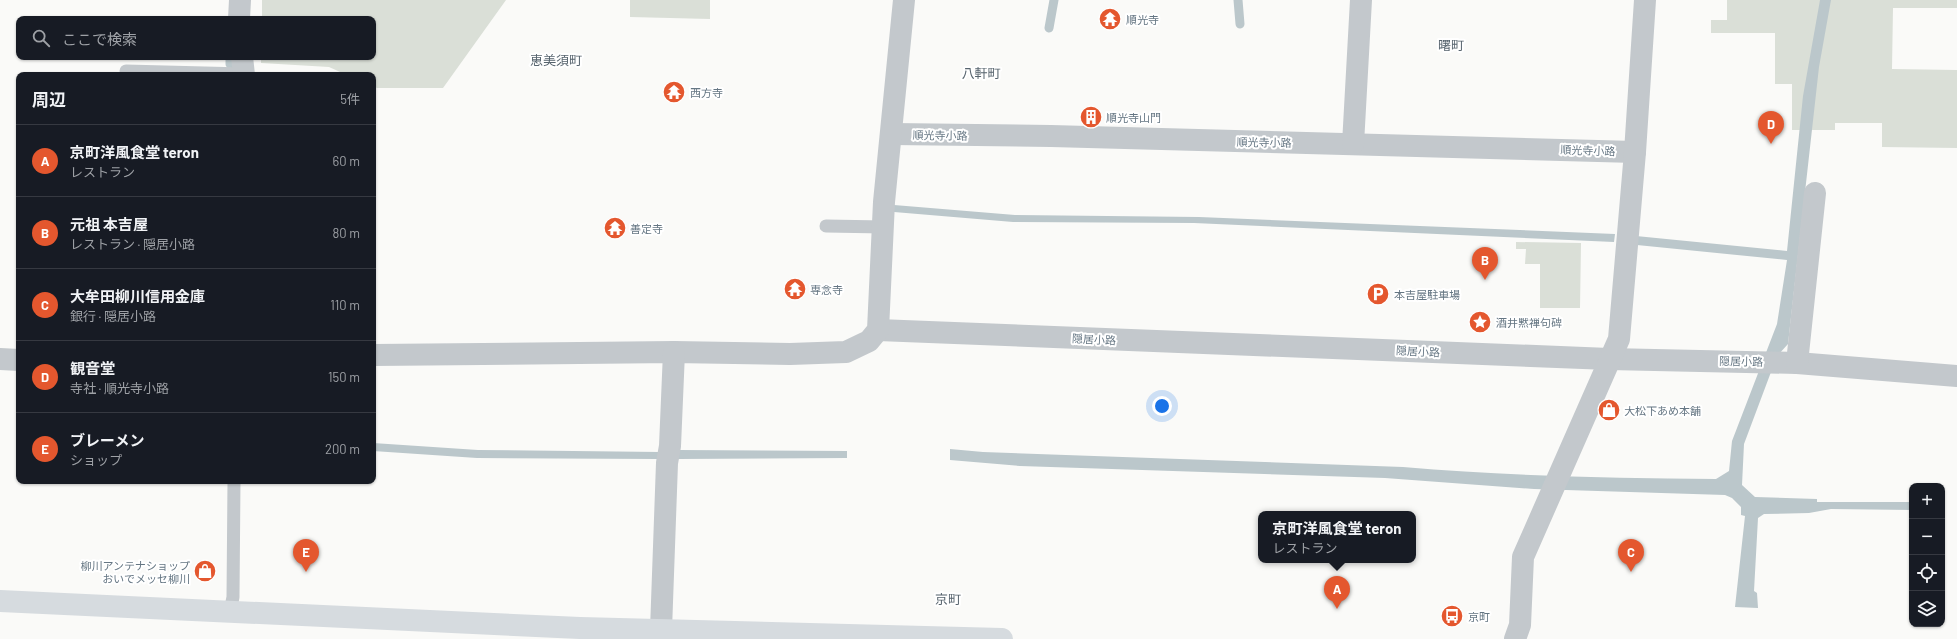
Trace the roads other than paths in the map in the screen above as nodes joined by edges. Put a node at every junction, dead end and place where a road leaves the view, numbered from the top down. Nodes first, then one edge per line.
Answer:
1 (240, 0) edge
2 (904, 0) edge
3 (1361, 0) edge
4 (1645, 0) edge
5 (239, 16) edge
6 (244, 69) edge
7 (126, 71) dead end
8 (892, 134) junction
9 (1353, 144) junction
10 (1636, 152) junction
11 (1815, 193) dead end
12 (880, 217) junction
13 (826, 226) dead end
14 (878, 330) junction
15 (674, 352) junction
16 (376, 355) edge
17 (0, 359) edge
18 (1609, 359) junction
19 (16, 360) edge
20 (1792, 363) junction
21 (1957, 376) edge
22 (234, 484) edge
23 (0, 601) edge
24 (230, 612) junction
25 (661, 630) junction
26 (580, 633) edge
27 (868, 637) edge
28 (1002, 639) edge
29 (1515, 639) edge

1 - 5 street
2 - 8 street
3 - 9 street
4 - 10 street
6 - 7 lane
8 - 9 street, 順光寺小路
8 - 12 street
9 - 10 street, 順光寺小路
10 - 18 street
11 - 20 street
12 - 13 lane
12 - 14 street
14 - 15 street
14 - 18 street, 隠居小路
15 - 16 street
15 - 25 street
17 - 19 street
18 - 20 street, 隠居小路
18 - 29 street
20 - 21 street, 隠居小路
22 - 24 lane
23 - 24 street
24 - 26 street
25 - 26 street
25 - 27 street
27 - 28 street

